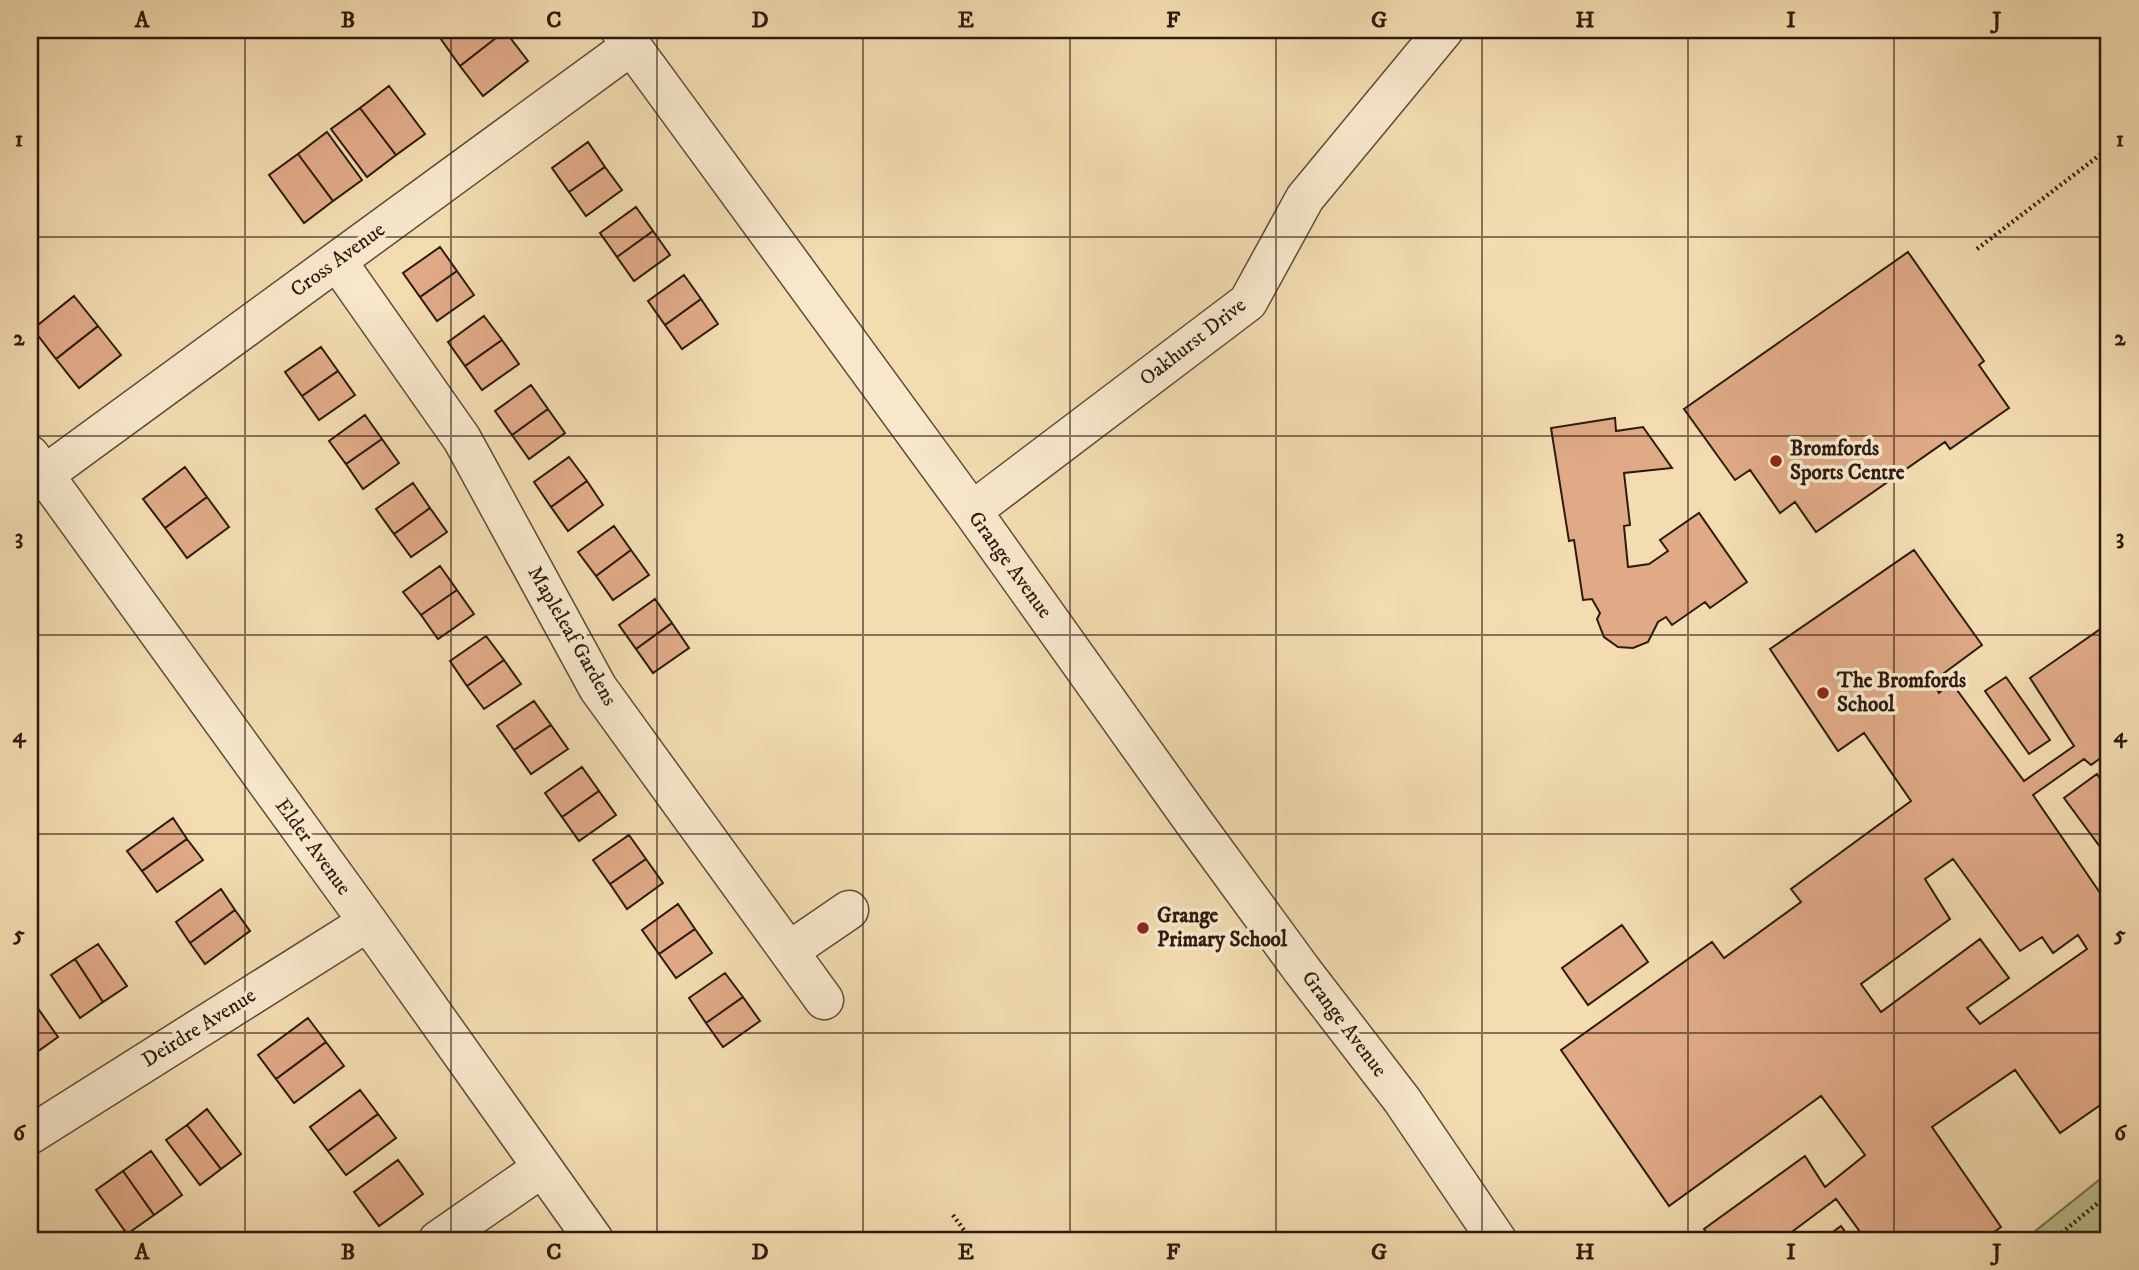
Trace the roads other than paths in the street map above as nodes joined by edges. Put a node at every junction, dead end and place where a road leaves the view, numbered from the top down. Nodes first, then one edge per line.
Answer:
1 (1444, 30) edge
2 (625, 38) edge
3 (337, 261) junction
4 (37, 465) edge
5 (972, 511) junction
6 (849, 910) dead end
7 (368, 922) junction
8 (789, 951) junction
9 (824, 1000) dead end
10 (30, 1135) edge
11 (542, 1168) junction
12 (438, 1240) edge
13 (593, 1240) edge
14 (1497, 1240) edge

1 - 5 street, Oakhurst Drive
2 - 3 street, Cross Avenue
2 - 5 street, Grange Avenue
3 - 4 street, Cross Avenue
3 - 8 street, Mapleleaf Gardens
4 - 7 street, Elder Avenue
5 - 14 street, Grange Avenue
6 - 8 street
7 - 10 street, Deirdre Avenue
7 - 11 street, Elder Avenue
8 - 9 street, Mapleleaf Gardens
11 - 12 street
11 - 13 street, Elder Avenue

